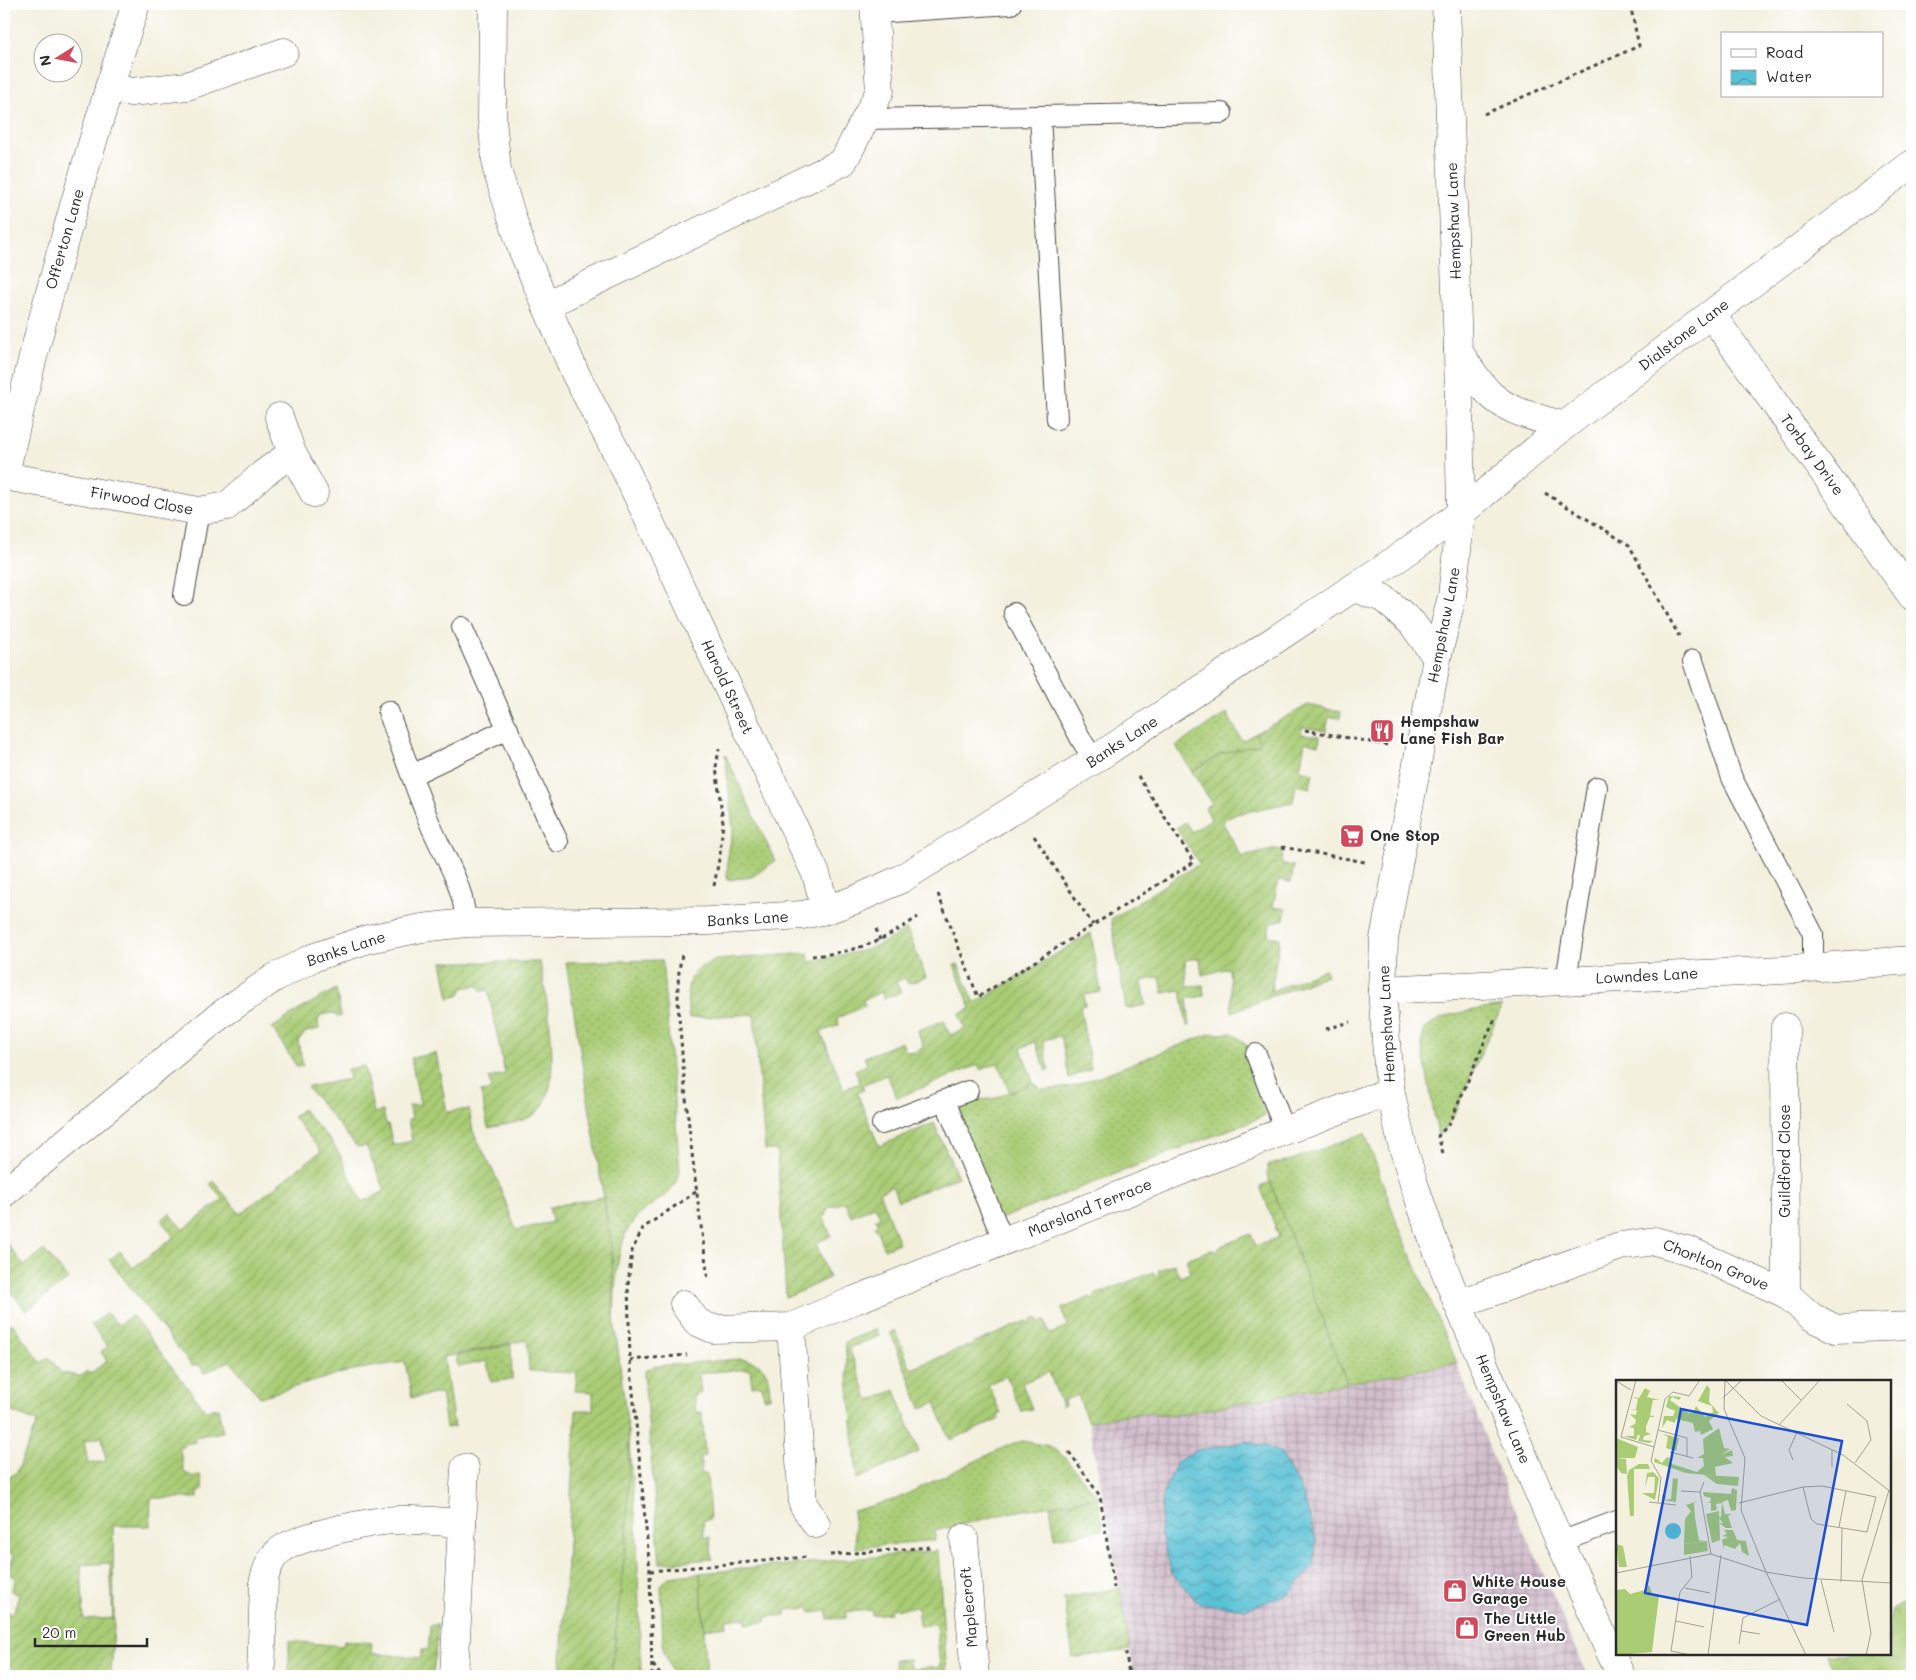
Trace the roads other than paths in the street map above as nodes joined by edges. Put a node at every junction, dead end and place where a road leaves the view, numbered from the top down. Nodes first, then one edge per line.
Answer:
1 (136, 4) edge
2 (492, 4) edge
3 (1011, 4) edge
4 (1446, 4) edge
5 (875, 8) edge
6 (284, 52) dead end
7 (109, 87) junction
8 (1222, 112) dead end
9 (1040, 116) junction
10 (865, 119) junction
11 (1912, 164) edge
12 (546, 304) junction
13 (1711, 314) junction
14 (1458, 350) junction
15 (279, 417) dead end
16 (1057, 419) dead end
17 (1564, 426) junction
18 (292, 453) junction
19 (4, 477) edge
20 (314, 493) dead end
21 (199, 511) junction
22 (1462, 514) junction
23 (1353, 588) junction
24 (184, 595) dead end
25 (1912, 596) edge
26 (1014, 613) dead end
27 (462, 627) dead end
28 (1437, 658) junction
29 (1693, 661) road end
30 (388, 711) dead end
31 (508, 729) junction
32 (1094, 760) junction
33 (412, 775) junction
34 (1597, 787) dead end
35 (558, 842) dead end
36 (826, 910) junction
37 (466, 923) junction
38 (1912, 960) edge
39 (1813, 968) junction
40 (1566, 980) junction
41 (1382, 990) junction
42 (1785, 1027) dead end
43 (1256, 1054) dead end
44 (968, 1091) dead end
45 (1391, 1094) junction
46 (945, 1100) junction
47 (882, 1124) dead end
48 (1285, 1131) junction
49 (4, 1193) edge
50 (1004, 1242) junction
51 (1786, 1294) junction
52 (684, 1304) dead end
53 (1458, 1304) junction
54 (1912, 1326) edge
55 (791, 1328) junction
56 (465, 1468) dead end
57 (1616, 1521) edge
58 (462, 1524) junction
59 (816, 1524) dead end
60 (964, 1538) dead end
61 (1560, 1542) junction
62 (261, 1676) edge
63 (454, 1676) edge
64 (975, 1676) edge
65 (1621, 1676) edge

1 - 7 street, Offerton Lane
2 - 12 street, Harold Street
3 - 5 lane
4 - 14 street, Hempshaw Lane
5 - 10 street
6 - 7 street
7 - 19 street, Offerton Lane
8 - 9 lane
9 - 10 lane
9 - 16 lane
10 - 12 street
11 - 13 street, Dialstone Lane
12 - 36 street, Harold Street
13 - 17 street, Dialstone Lane
13 - 25 street, Torbay Drive
14 - 17 street
14 - 22 street, Hempshaw Lane
15 - 18 street
17 - 22 street, Dialstone Lane
18 - 20 street
18 - 21 street, Firwood Close
19 - 21 street, Firwood Close
21 - 24 lane
22 - 23 street, Banks Lane
22 - 28 street, Hempshaw Lane
23 - 28 street
23 - 32 street, Banks Lane
26 - 32 lane
27 - 31 lane
28 - 41 street, Hempshaw Lane
29 - 39 lane
30 - 33 lane
31 - 33 lane
31 - 35 lane
32 - 36 street, Banks Lane
33 - 37 lane
34 - 40 lane
36 - 37 street, Banks Lane
37 - 49 street, Banks Lane
38 - 39 street, Lowndes Lane
39 - 40 street, Lowndes Lane
40 - 41 street, Lowndes Lane
41 - 45 street, Hempshaw Lane
42 - 51 street, Guildford Close
43 - 48 lane
44 - 46 lane
45 - 48 street, Marsland Terrace
45 - 53 street, Hempshaw Lane
46 - 47 lane
46 - 50 lane
48 - 50 street, Marsland Terrace
50 - 55 street, Marsland Terrace
51 - 53 street, Chorlton Grove
51 - 54 street, Chorlton Grove
52 - 55 street, Marsland Terrace
53 - 61 street, Hempshaw Lane
55 - 59 street
56 - 58 street
57 - 61 lane
58 - 62 street
58 - 63 street
60 - 64 street, Maplecroft
61 - 65 street, Hempshaw Lane

